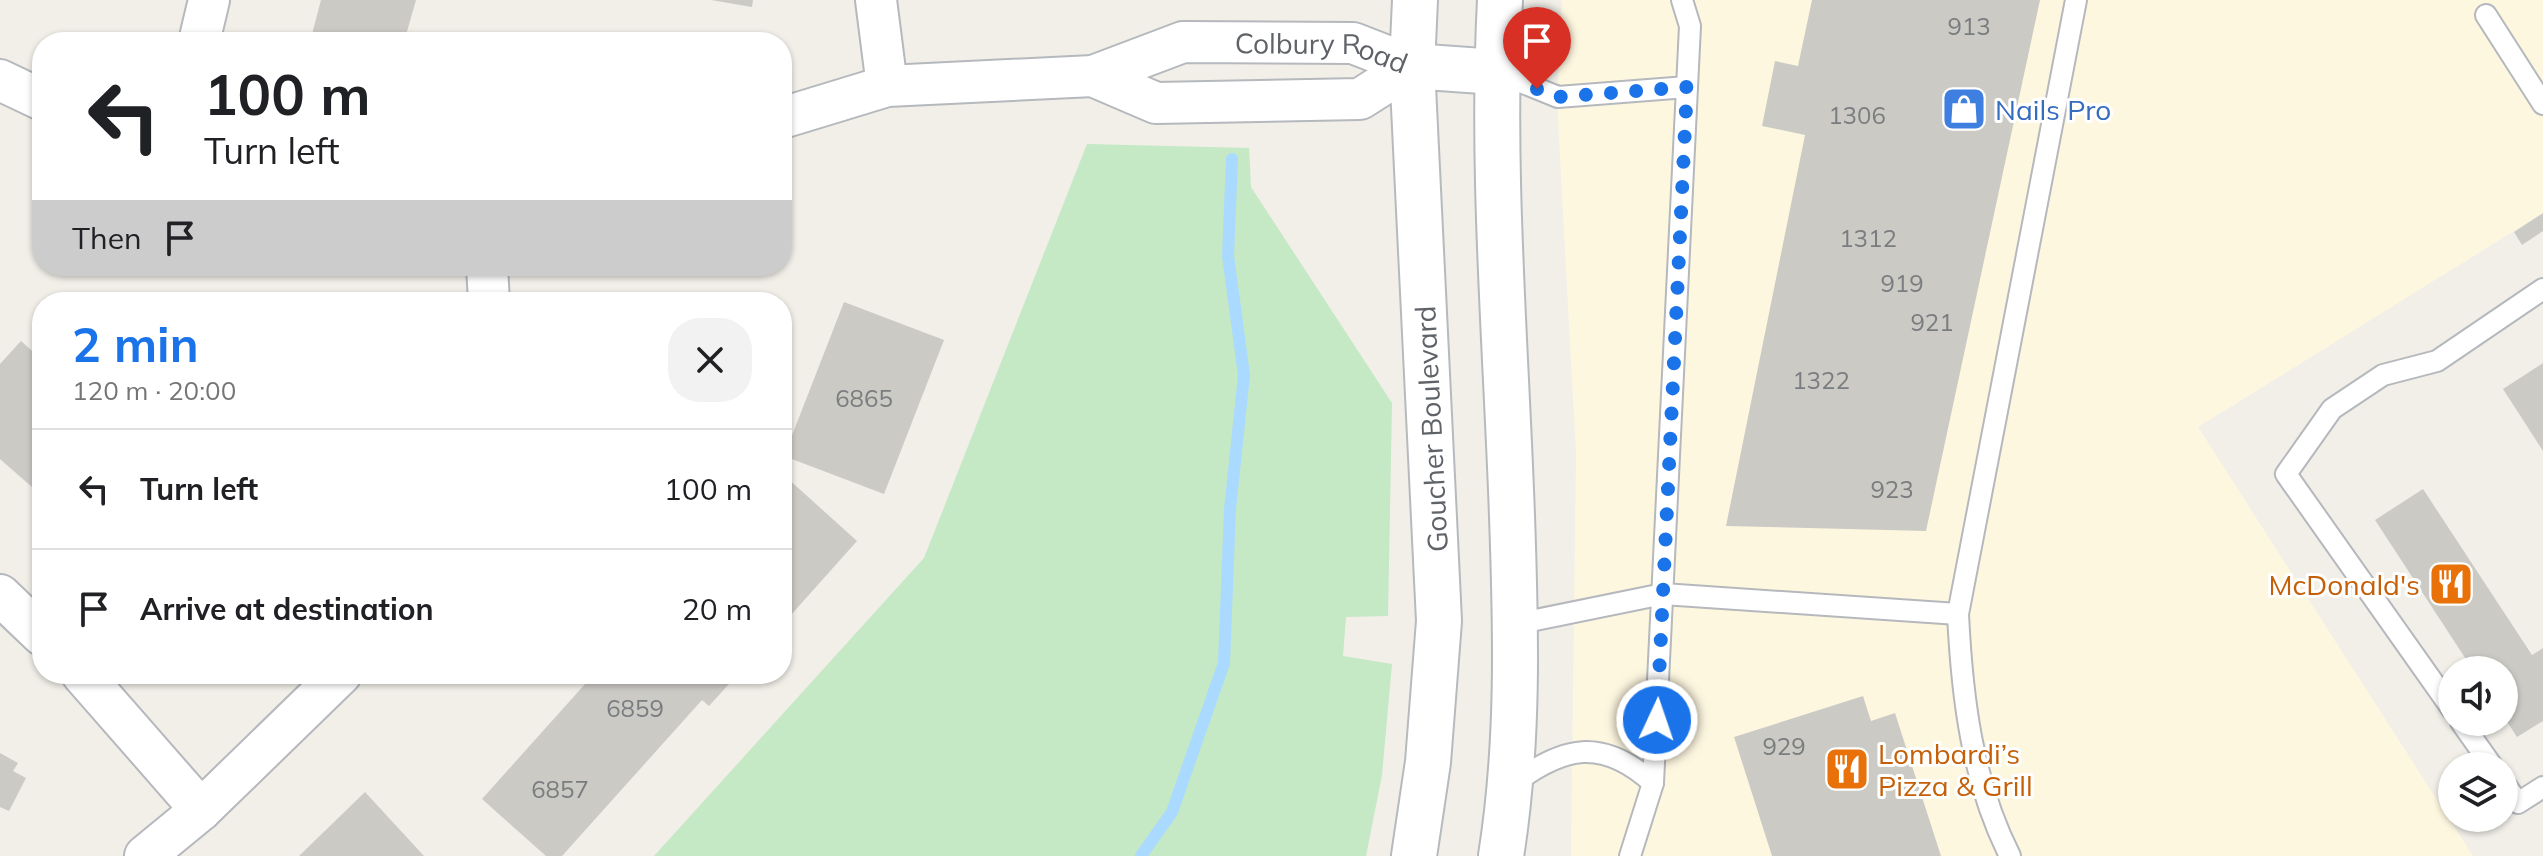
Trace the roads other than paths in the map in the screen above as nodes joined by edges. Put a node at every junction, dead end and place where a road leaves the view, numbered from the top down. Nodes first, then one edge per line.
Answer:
1 (209, 0) edge
2 (876, 0) edge
3 (1415, 0) edge
4 (1500, 0) edge
5 (1682, 0) edge
6 (2076, 0) edge
7 (2486, 15) dead end
8 (201, 32) edge
9 (1412, 66) junction
10 (1496, 72) junction
11 (1093, 76) junction
12 (0, 80) edge
13 (887, 86) junction
14 (1687, 87) junction
15 (32, 95) edge
16 (2543, 104) edge
17 (792, 115) edge
18 (2543, 289) edge
19 (1663, 594) junction
20 (0, 595) edge
21 (1958, 614) junction
22 (1516, 624) junction
23 (32, 625) edge
24 (91, 684) edge
25 (331, 684) edge
26 (2438, 689) edge
27 (1653, 783) junction
28 (2543, 787) edge
29 (1509, 788) junction
30 (2518, 803) edge
31 (201, 810) junction
32 (145, 856) edge
33 (1414, 856) edge
34 (1501, 856) edge
35 (1630, 856) edge
36 (2010, 856) edge

1 - 8 street
2 - 13 street
3 - 9 main road, Goucher Boulevard
4 - 10 main road
5 - 14 lane
6 - 21 lane
7 - 16 lane
9 - 10 main road
9 - 11 street, Colbury Road
9 - 11 street, Colbury Road
9 - 33 main road, Goucher Boulevard
10 - 14 lane
10 - 22 main road
11 - 13 street, Colbury Road
12 - 15 street
13 - 17 street, Colbury Road
14 - 19 lane
18 - 26 lane
19 - 21 lane
19 - 22 lane
19 - 27 lane
20 - 23 street
21 - 36 lane
22 - 29 main road
24 - 31 street
25 - 31 street
27 - 29 lane
27 - 35 lane
28 - 30 lane
29 - 34 main road
31 - 32 street

